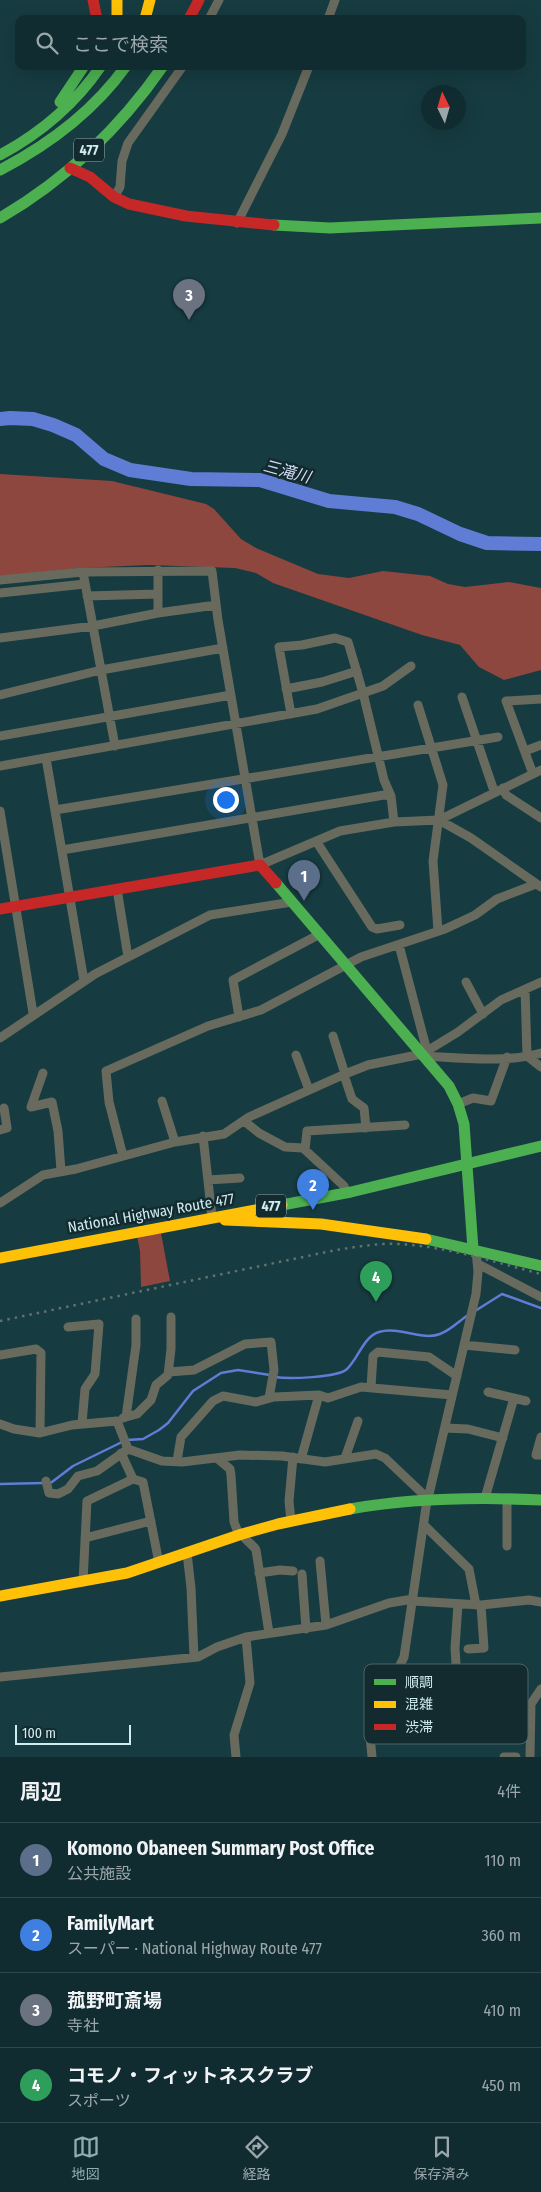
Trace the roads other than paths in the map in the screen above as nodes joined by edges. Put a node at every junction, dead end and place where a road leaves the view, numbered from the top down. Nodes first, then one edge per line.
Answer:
1 (93, 0) edge
2 (117, 0) edge
3 (126, 0) edge
4 (150, 0) edge
5 (199, 0) edge
6 (218, 0) edge
7 (335, 0) edge
8 (96, 15) edge
9 (117, 15) edge
10 (126, 15) edge
11 (146, 15) edge
12 (192, 15) edge
13 (211, 15) edge
14 (329, 15) edge
15 (81, 70) edge
16 (98, 70) edge
17 (108, 70) edge
18 (123, 70) edge
19 (160, 70) edge
20 (180, 70) edge
21 (307, 70) edge
22 (15, 148) junction
23 (0, 155) edge
24 (21, 160) junction
25 (70, 168) junction
26 (0, 170) edge
27 (114, 197) junction
28 (0, 218) edge
29 (541, 218) edge
30 (237, 223) junction
31 (158, 570) junction
32 (83, 572) junction
33 (0, 580) edge
34 (85, 584) junction
35 (0, 593) edge
36 (158, 594) junction
37 (87, 596) junction
38 (216, 605) junction
39 (158, 613) junction
40 (93, 626) junction
41 (0, 638) edge
42 (223, 648) junction
43 (411, 666) dead end
44 (101, 670) junction
45 (357, 671) junction
46 (286, 689) junction
47 (363, 693) junction
48 (0, 695) edge
49 (231, 695) junction
50 (462, 697) dead end
51 (541, 699) edge
52 (418, 705) dead end
53 (291, 714) junction
54 (109, 716) junction
55 (236, 724) junction
56 (0, 736) edge
57 (498, 737) dead end
58 (475, 740) junction
59 (541, 745) edge
60 (115, 746) junction
61 (431, 747) junction
62 (525, 751) junction
63 (379, 755) junction
64 (46, 758) junction
65 (0, 766) edge
66 (537, 772) edge
67 (245, 778) junction
68 (498, 790) junction
69 (391, 796) junction
70 (55, 810) junction
71 (0, 811) edge
72 (251, 817) junction
73 (541, 818) edge
74 (439, 820) junction
75 (394, 822) junction
76 (316, 841) junction
77 (62, 850) junction
78 (260, 865) junction
79 (539, 885) edge
80 (117, 889) junction
81 (70, 897) junction
82 (292, 902) junction
83 (16, 907) junction
84 (0, 909) edge
85 (400, 925) dead end
86 (438, 932) junction
87 (320, 934) junction
88 (399, 945) junction
89 (128, 957) junction
90 (346, 965) junction
91 (84, 981) junction
92 (466, 982) dead end
93 (541, 982) edge
94 (525, 989) junction
95 (33, 1014) junction
96 (483, 1014) junction
97 (239, 1017) junction
98 (333, 1036) dead end
99 (0, 1038) edge
100 (425, 1053) junction
101 (541, 1054) edge
102 (296, 1055) dead end
103 (527, 1056) junction
104 (506, 1057) junction
105 (541, 1067) edge
106 (43, 1073) dead end
107 (344, 1074) junction
108 (309, 1090) junction
109 (162, 1101) dead end
110 (458, 1104) junction
111 (4, 1108) dead end
112 (244, 1121) junction
113 (406, 1125) dead end
114 (366, 1128) junction
115 (0, 1130) edge
116 (203, 1136) junction
117 (175, 1142) junction
118 (541, 1146) edge
119 (305, 1150) junction
120 (123, 1156) junction
121 (467, 1164) junction
122 (60, 1171) junction
123 (240, 1178) dead end
124 (208, 1180) junction
125 (346, 1193) junction
126 (0, 1203) edge
127 (212, 1217) junction
128 (475, 1250) junction
129 (0, 1258) edge
130 (478, 1264) junction
131 (541, 1266) edge
132 (541, 1297) edge
133 (171, 1317) dead end
134 (136, 1319) dead end
135 (68, 1328) dead end
136 (464, 1345) junction
137 (515, 1350) dead end
138 (0, 1355) edge
139 (168, 1372) junction
140 (457, 1376) junction
141 (371, 1387) junction
142 (488, 1392) dead end
143 (319, 1395) junction
144 (452, 1396) junction
145 (269, 1398) junction
146 (514, 1398) junction
147 (526, 1401) dead end
148 (122, 1419) junction
149 (358, 1420) dead end
150 (0, 1424) edge
151 (82, 1424) junction
152 (445, 1428) junction
153 (40, 1433) junction
154 (541, 1437) edge
155 (503, 1438) junction
156 (125, 1449) junction
157 (541, 1456) edge
158 (297, 1458) junction
159 (345, 1458) junction
160 (218, 1459) junction
161 (177, 1461) junction
162 (133, 1479) junction
163 (46, 1484) dead end
164 (425, 1497) junction
165 (485, 1498) junction
166 (507, 1498) junction
167 (541, 1500) edge
168 (151, 1521) junction
169 (291, 1521) junction
170 (424, 1525) junction
171 (241, 1535) junction
172 (85, 1538) junction
173 (507, 1546) dead end
174 (187, 1553) junction
175 (320, 1561) dead end
176 (159, 1563) junction
177 (259, 1573) junction
178 (83, 1582) junction
179 (0, 1596) edge
180 (413, 1600) junction
181 (541, 1602) edge
182 (458, 1604) junction
183 (478, 1605) junction
184 (326, 1625) junction
185 (306, 1629) junction
186 (269, 1633) junction
187 (246, 1636) junction
188 (468, 1649) dead end
189 (194, 1657) junction
190 (402, 1664) edge
191 (455, 1664) edge
192 (0, 1677) edge
193 (541, 1690) edge
194 (371, 1744) edge
195 (236, 1757) edge
196 (372, 1757) edge
197 (504, 1757) edge
198 (516, 1757) edge
199 (530, 1757) edge

1 - 8 main road
2 - 9 main road
3 - 10 main road
4 - 11 main road
5 - 12 main road
6 - 13 street
7 - 14 street
15 - 22 main road
16 - 22 main road
17 - 24 main road
18 - 24 main road
19 - 25 main road, 477
20 - 27 street
21 - 30 street
22 - 23 main road
24 - 26 main road
25 - 27 main road
25 - 28 main road, 477
27 - 30 main road
29 - 30 main road
31 - 32 street
31 - 36 street
31 - 38 street
32 - 33 street
32 - 34 street
34 - 35 street
34 - 37 street
36 - 37 street
36 - 39 street
37 - 40 street
38 - 39 street
38 - 42 street
39 - 40 street
40 - 41 street
40 - 44 street
42 - 44 street
42 - 49 street
43 - 47 street
44 - 48 street
44 - 54 street
45 - 46 street
45 - 46 street
45 - 47 street
46 - 53 street
47 - 53 street
47 - 63 street
49 - 54 street
49 - 55 street
50 - 58 street
51 - 62 street
52 - 61 street
53 - 55 street
54 - 56 street
54 - 60 street
55 - 60 street
55 - 67 street
57 - 58 street
58 - 61 street
58 - 68 street
59 - 62 street
60 - 64 street
61 - 63 street
61 - 74 street
62 - 66 street
63 - 67 street
63 - 69 street
64 - 65 street
64 - 70 street
66 - 68 street
67 - 70 street
67 - 72 street
68 - 73 street
68 - 74 street
69 - 72 street
69 - 75 street
70 - 77 street
71 - 83 street
72 - 77 street
72 - 78 street
74 - 75 street
74 - 79 street
74 - 86 street
75 - 76 street
76 - 78 street
76 - 85 street
77 - 81 street
78 - 80 main road
78 - 82 main road
79 - 86 street
80 - 81 main road
80 - 89 street
81 - 83 main road
81 - 91 street
82 - 87 main road
82 - 89 street
83 - 84 main road
83 - 95 street
86 - 88 street
87 - 90 main road
87 - 97 street
88 - 90 street
88 - 100 street
89 - 91 street
90 - 97 street
90 - 100 main road
91 - 95 street
92 - 96 street
93 - 94 street
94 - 96 street
94 - 103 street
95 - 99 street
96 - 100 street
97 - 120 street
98 - 107 street
100 - 104 street
100 - 107 street
100 - 110 main road
101 - 103 street
102 - 108 street
103 - 104 street
103 - 105 street
104 - 110 street
106 - 122 street
107 - 108 street
107 - 114 street
108 - 112 street
109 - 117 street
110 - 121 main road
111 - 115 street
112 - 116 street
112 - 119 street
113 - 114 street
114 - 119 street
116 - 117 street
116 - 124 street
117 - 120 street
118 - 121 main road, National Highway Route 477 / 477
119 - 125 street
120 - 122 street
121 - 125 main road, National Highway Route 477 / 477
121 - 128 main road
122 - 126 street
123 - 124 street
124 - 127 street
125 - 127 main road, National Highway Route 477 / 477
127 - 128 main road
127 - 129 main road, National Highway Route 477 / 477
128 - 130 street
128 - 131 main road
130 - 132 street
130 - 136 street
133 - 139 street
134 - 148 street
135 - 151 street
136 - 137 street
136 - 140 street
138 - 153 street
139 - 145 street
139 - 148 street
140 - 141 street
140 - 144 street
141 - 143 street
141 - 144 street
142 - 146 street
143 - 145 street
143 - 158 street
144 - 152 street
145 - 161 street
146 - 147 street
146 - 155 street
148 - 151 street
148 - 156 street
149 - 159 street
150 - 153 street
151 - 153 street
152 - 155 street
152 - 164 street
154 - 157 street
155 - 165 street
156 - 161 street
156 - 162 street
156 - 163 street
158 - 159 street
158 - 160 street
158 - 169 street
159 - 164 street
160 - 161 street
160 - 171 street
162 - 168 street
162 - 172 street
164 - 165 main road
164 - 169 main road
164 - 170 street
165 - 166 main road
166 - 167 main road
166 - 173 street
168 - 172 street
168 - 176 street
169 - 171 main road
170 - 180 street
170 - 183 street
171 - 174 main road
171 - 177 street
172 - 178 street
174 - 176 main road
174 - 189 street
175 - 184 street
176 - 178 main road
177 - 185 street
177 - 186 street
178 - 179 main road
180 - 182 street
180 - 184 street
180 - 190 street
181 - 183 street
182 - 183 street
182 - 191 street
183 - 188 street
184 - 185 street
185 - 186 street
186 - 187 street
187 - 189 street
187 - 195 street
189 - 192 street
193 - 199 street
194 - 196 street
197 - 198 street

